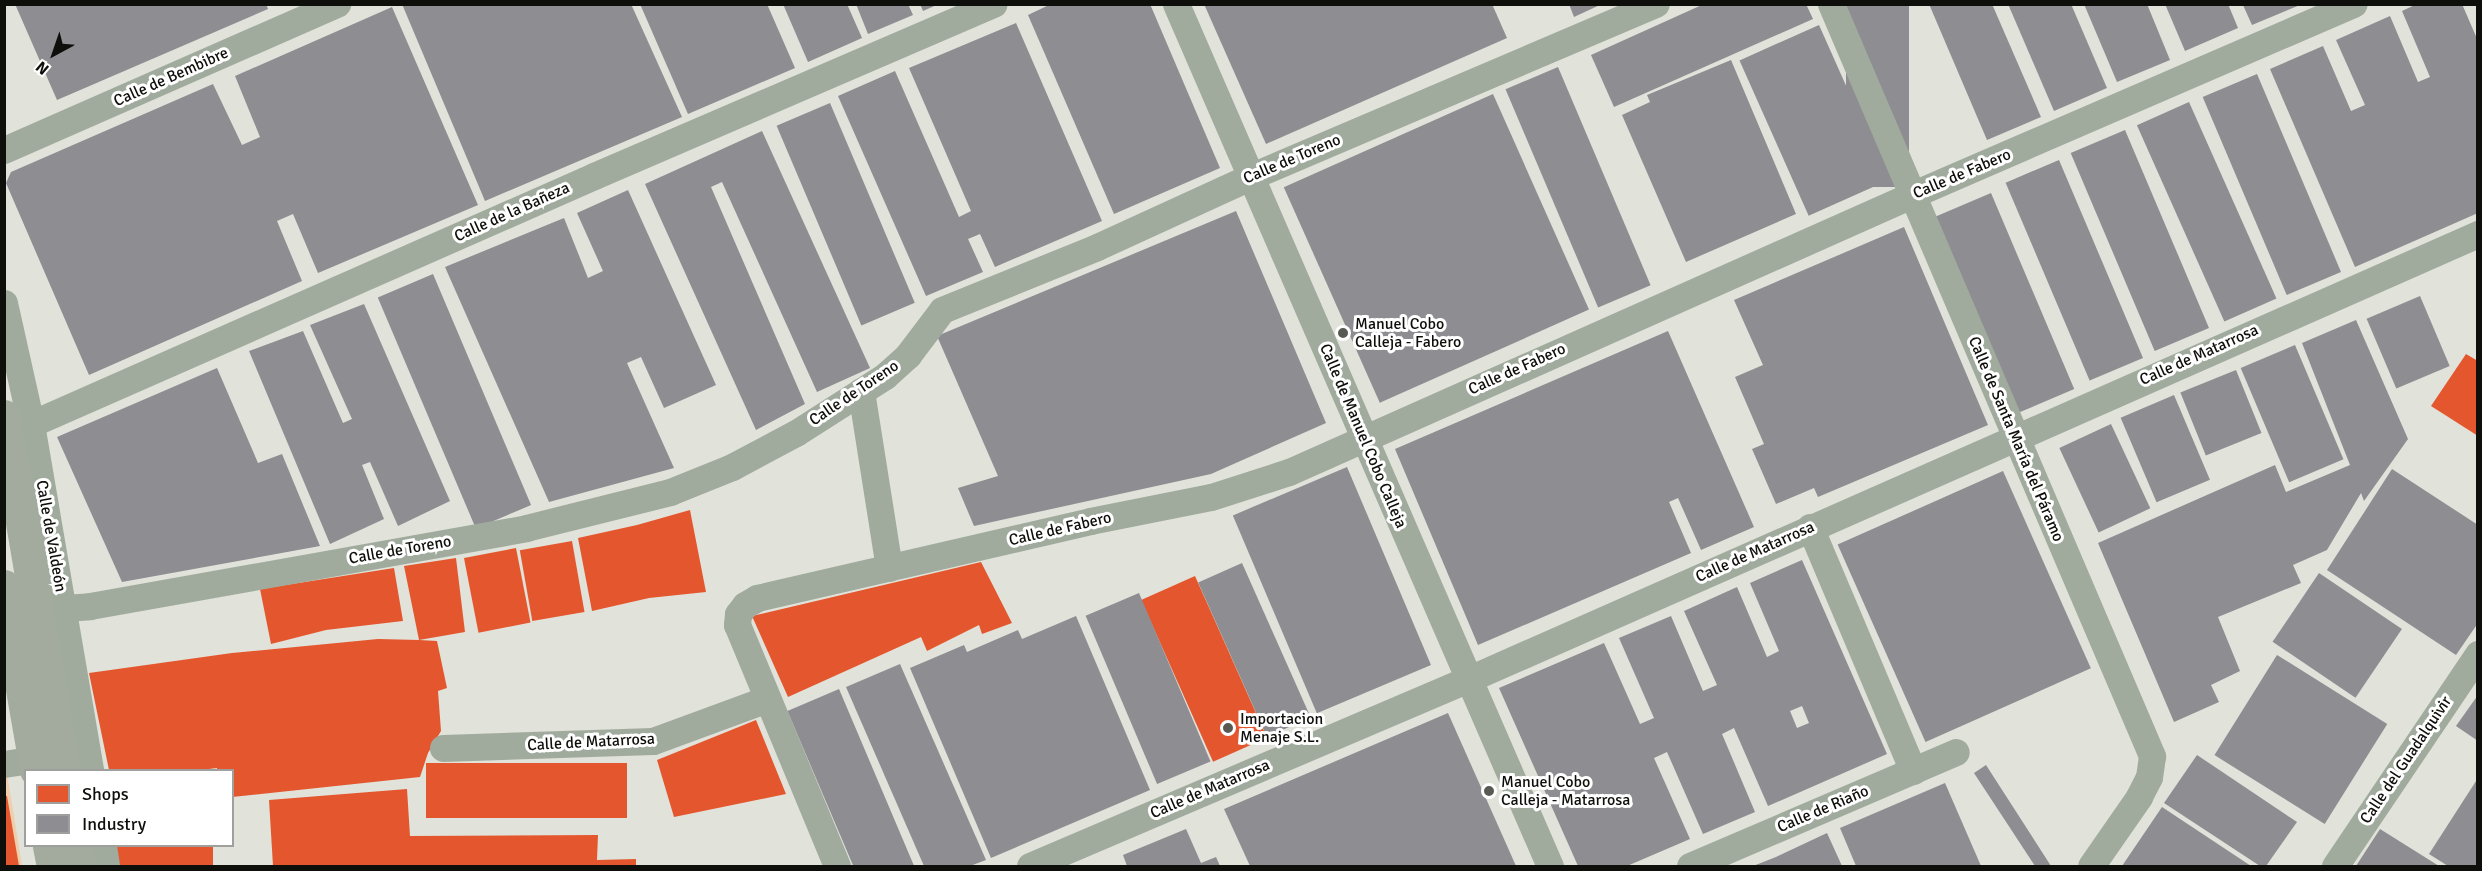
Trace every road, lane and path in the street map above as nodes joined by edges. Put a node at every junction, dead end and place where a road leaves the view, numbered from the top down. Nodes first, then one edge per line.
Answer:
1 (337, 4) edge
2 (994, 4) edge
3 (1176, 4) edge
4 (1656, 4) edge
5 (1832, 4) edge
6 (2354, 4) edge
7 (4, 150) edge
8 (1252, 176) junction
9 (1914, 194) junction
10 (2478, 234) edge
11 (4, 303) edge
12 (861, 391) junction
13 (18, 420) edge
14 (2014, 436) junction
15 (1363, 437) junction
16 (1810, 527) junction
17 (889, 568) junction
18 (4, 586) edge
19 (64, 608) junction
20 (2478, 654) edge
21 (1469, 679) junction
22 (767, 699) junction
23 (443, 748) dead end
24 (1956, 752) dead end
25 (25, 764) edge
26 (64, 769) edge
27 (90, 769) edge
28 (1913, 771) junction
29 (50, 847) edge
30 (77, 847) edge
31 (103, 847) edge
32 (53, 867) edge
33 (80, 867) edge
34 (106, 867) edge
35 (837, 867) edge
36 (1030, 867) edge
37 (1550, 867) edge
38 (1690, 867) edge
39 (2091, 867) edge
40 (2335, 867) edge

1 - 7 street, Calle de Bembibre
2 - 13 street, Calle de la Bañeza
3 - 8 street, Calle de Manuel Cobo Calleja
4 - 8 street, Calle de Toreno
5 - 9 street, Calle de Santa María del Páramo
6 - 9 street, Calle de Fabero
8 - 12 street, Calle de Toreno
8 - 15 street, Calle de Manuel Cobo Calleja
9 - 14 street, Calle de Santa María del Páramo
9 - 15 street, Calle de Fabero
10 - 14 street, Calle de Matarrosa
11 - 13 street, Calle de Valdeón
12 - 17 street
12 - 19 street, Calle de Toreno
13 - 19 street, Calle de Valdeón
13 - 26 main road
14 - 16 street, Calle de Matarrosa
14 - 39 street, Calle de Santa María del Páramo
15 - 17 street, Calle de Fabero
15 - 21 street, Calle de Manuel Cobo Calleja
16 - 21 street, Calle de Matarrosa
16 - 28 street
17 - 22 street, Calle de Fabero
18 - 25 main road
19 - 27 street, Calle de Valdeón
20 - 40 street, Calle del Guadalquivir
21 - 36 street, Calle de Matarrosa
21 - 37 street, Calle de Manuel Cobo Calleja
22 - 23 street, Calle de Matarrosa
22 - 35 street
24 - 28 street, Calle de Riaño
28 - 38 street, Calle de Riaño
29 - 32 main road
30 - 33 main road
31 - 34 street

